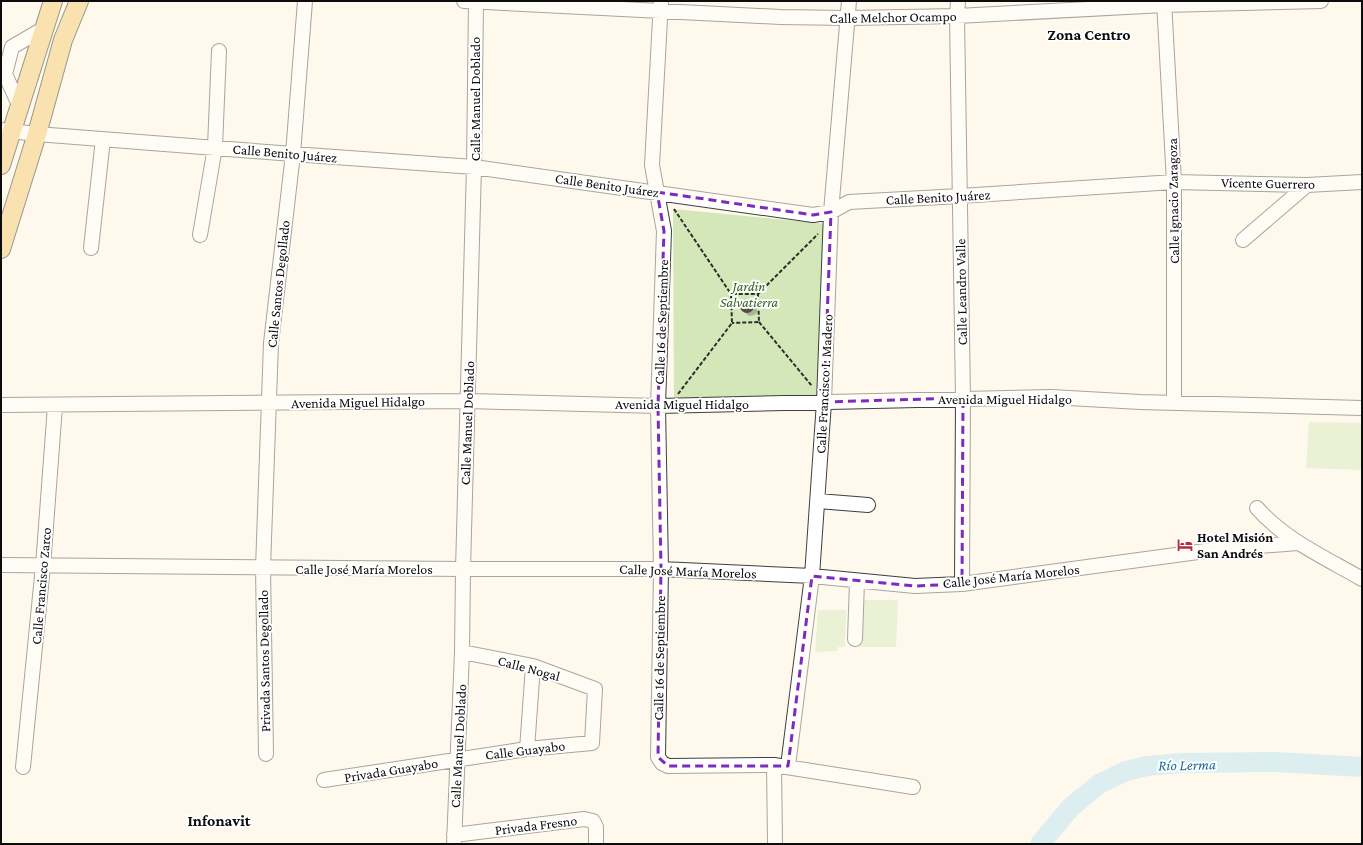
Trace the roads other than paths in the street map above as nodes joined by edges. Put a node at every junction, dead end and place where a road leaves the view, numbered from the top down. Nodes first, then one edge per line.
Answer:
1 (52, 1) edge
2 (79, 1) edge
3 (305, 1) edge
4 (850, 1) edge
5 (958, 1) edge
6 (1321, 1) edge
7 (472, 2) edge
8 (1164, 3) edge
9 (661, 6) edge
10 (957, 16) junction
11 (848, 18) junction
12 (44, 29) junction
13 (219, 51) dead end
14 (20, 107) junction
15 (7, 130) edge
16 (37, 134) junction
17 (103, 139) junction
18 (214, 147) junction
19 (293, 154) junction
20 (1, 165) edge
21 (474, 166) junction
22 (1174, 182) junction
23 (1362, 182) edge
24 (1307, 185) junction
25 (657, 192) junction
26 (960, 196) junction
27 (831, 212) junction
28 (200, 235) dead end
29 (1243, 240) dead end
30 (91, 248) dead end
31 (1, 249) edge
32 (963, 398) junction
33 (467, 401) junction
34 (824, 402) junction
35 (1174, 402) junction
36 (269, 404) junction
37 (1, 405) edge
38 (55, 406) junction
39 (658, 406) junction
40 (1362, 408) edge
41 (818, 501) junction
42 (868, 505) dead end
43 (1257, 508) dead end
44 (1298, 543) junction
45 (1, 564) edge
46 (43, 566) junction
47 (263, 568) junction
48 (463, 569) junction
49 (661, 569) junction
50 (812, 576) junction
51 (1362, 579) edge
52 (857, 581) junction
53 (962, 584) junction
54 (855, 639) dead end
55 (462, 652) junction
56 (533, 666) junction
57 (592, 743) joint
58 (527, 749) junction
59 (266, 754) dead end
60 (458, 759) junction
61 (781, 765) junction
62 (23, 767) dead end
63 (324, 780) dead end
64 (913, 788) dead end
65 (454, 840) edge
66 (596, 844) edge
67 (775, 844) edge

1 - 12 main road
2 - 16 main road
3 - 19 street, Calle Santos Degollado
4 - 11 street, Calle Francisco I. Madero
5 - 10 street, Calle Leandro Valle
6 - 8 street, Calle Melchor Ocampo
7 - 9 street, Calle Melchor Ocampo
7 - 21 street, Calle Manuel Doblado
8 - 10 street, Calle Melchor Ocampo
8 - 22 street, Calle Ignacio Zaragoza
9 - 11 street, Calle Melchor Ocampo
9 - 25 street, Calle 16 de Septiembre
10 - 11 street, Calle Melchor Ocampo
10 - 26 street, Calle Leandro Valle
11 - 27 street, Calle Francisco I. Madero
12 - 14 main road
12 - 14 street
13 - 18 street
14 - 15 main road
15 - 16 street, Calle Benito Juárez
15 - 20 main road
16 - 17 street, Calle Benito Juárez
16 - 31 main road
17 - 18 street, Calle Benito Juárez
17 - 30 street
18 - 19 street, Calle Benito Juárez
18 - 28 street
19 - 21 street, Calle Benito Juárez
19 - 36 street, Calle Santos Degollado
21 - 25 street, Calle Benito Juárez
21 - 33 street, Calle Manuel Doblado
22 - 24 street, Vicente Guerrero
22 - 26 street, Calle Benito Juárez
22 - 35 street, Calle Ignacio Zaragoza
23 - 24 street, Vicente Guerrero
24 - 29 street
25 - 27 street, Calle Benito Juárez
25 - 39 street, Calle 16 de Septiembre
26 - 27 street, Calle Benito Juárez
26 - 32 street, Calle Leandro Valle
27 - 34 street, Calle Francisco I. Madero
32 - 34 street, Avenida Miguel Hidalgo
32 - 35 street, Avenida Miguel Hidalgo
32 - 53 street, Calle Leandro Valle
33 - 36 street, Avenida Miguel Hidalgo
33 - 39 street, Avenida Miguel Hidalgo
33 - 48 street, Calle Manuel Doblado
34 - 39 street, Avenida Miguel Hidalgo
34 - 41 street, Calle Francisco I. Madero
35 - 40 street, Avenida Miguel Hidalgo
36 - 38 street, Avenida Miguel Hidalgo
36 - 47 street, Calle Santos Degollado
37 - 38 street, Avenida Miguel Hidalgo
38 - 46 street, Calle Francisco Zarco
39 - 49 street, Calle 16 de Septiembre
41 - 42 street
41 - 50 street, Calle Francisco I. Madero
43 - 44 street
44 - 51 street
44 - 53 street, Calle José María Morelos
45 - 46 street, Calle José María Morelos
46 - 47 street, Calle José María Morelos
46 - 62 street, Calle Francisco Zarco
47 - 48 street, Calle José María Morelos
47 - 59 street, Privada Santos Degollado
48 - 49 street, Calle José María Morelos
48 - 55 street, Calle Manuel Doblado
49 - 50 street, Calle José María Morelos
49 - 61 street, Calle 16 de Septiembre
50 - 52 street, Calle José María Morelos
50 - 61 street, Calle Francisco I. Madero
52 - 53 street, Calle José María Morelos
52 - 54 street
55 - 56 street, Calle Nogal
55 - 60 street, Calle Manuel Doblado
56 - 57 street, Calle Nogal
56 - 58 street
57 - 58 street, Calle Guayabo
58 - 60 street, Calle Guayabo
60 - 63 street, Privada Guayabo
60 - 65 street, Calle Manuel Doblado
61 - 64 street
61 - 67 street, Calle Francisco I. Madero
65 - 66 street, Privada Fresno

